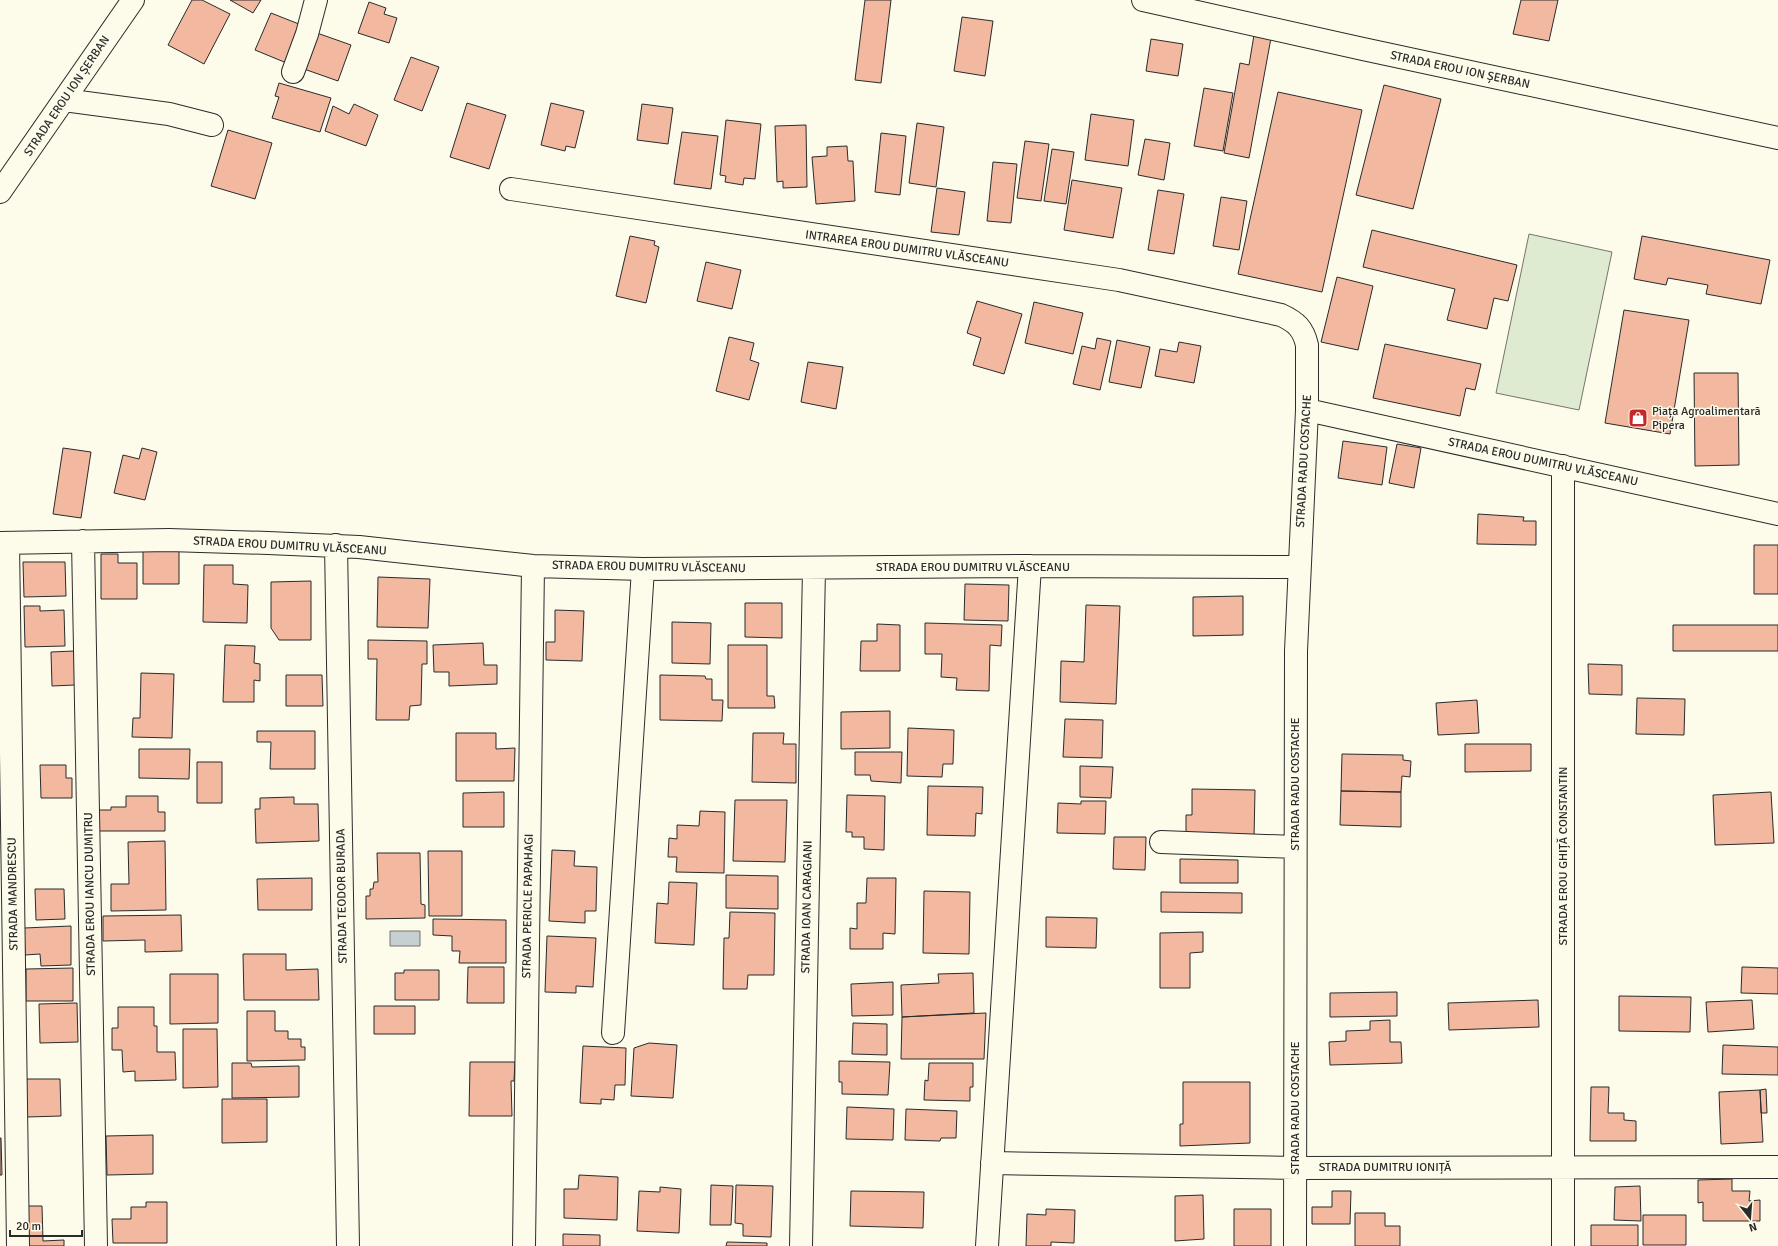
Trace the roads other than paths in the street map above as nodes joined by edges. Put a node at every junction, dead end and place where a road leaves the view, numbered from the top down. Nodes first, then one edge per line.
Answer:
1 (133, 0) edge
2 (316, 0) edge
3 (1143, 0) edge
4 (294, 72) dead end
5 (64, 100) junction
6 (212, 125) dead end
7 (1778, 138) edge
8 (511, 190) dead end
9 (0, 192) edge
10 (1299, 325) joint
11 (1307, 410) junction
12 (1563, 466) junction
13 (1778, 514) edge
14 (83, 541) junction
15 (4, 543) edge
16 (336, 545) junction
17 (533, 566) junction
18 (1030, 566) junction
19 (1299, 567) junction
20 (814, 568) junction
21 (642, 569) junction
22 (1162, 842) dead end
23 (1295, 847) junction
24 (613, 1033) dead end
25 (992, 1163) junction
26 (1563, 1167) junction
27 (1778, 1167) edge
28 (1295, 1168) junction
29 (18, 1246) edge
30 (96, 1246) edge
31 (348, 1246) edge
32 (524, 1246) edge
33 (800, 1246) edge
34 (987, 1246) edge
35 (1295, 1246) edge
36 (1563, 1246) edge

1 - 5 street, STRADA EROU ION ȘERBAN
2 - 4 street
3 - 7 street, STRADA EROU ION ȘERBAN
5 - 6 street
5 - 9 street, STRADA EROU ION ȘERBAN
8 - 10 street, INTRAREA EROU DUMITRU VLĂSCEANU
10 - 11 street, STRADA RADU COSTACHE
11 - 12 street, STRADA EROU DUMITRU VLĂSCEANU
11 - 19 street, STRADA RADU COSTACHE
12 - 13 street, STRADA EROU DUMITRU VLĂSCEANU
12 - 26 street, STRADA EROU GHIȚĂ CONSTANTIN
14 - 15 street, STRADA EROU DUMITRU VLĂSCEANU
14 - 16 street, STRADA EROU DUMITRU VLĂSCEANU
14 - 30 street, STRADA EROU IANCU DUMITRU
15 - 29 street, STRADA MANDRESCU
16 - 17 street, STRADA EROU DUMITRU VLĂSCEANU
16 - 31 street, STRADA TEODOR BURADA
17 - 21 street, STRADA EROU DUMITRU VLĂSCEANU
17 - 32 street, STRADA PERICLE PAPAHAGI
18 - 19 street, STRADA EROU DUMITRU VLĂSCEANU
18 - 20 street, STRADA EROU DUMITRU VLĂSCEANU
18 - 25 street
19 - 23 street, STRADA RADU COSTACHE
20 - 21 street, STRADA EROU DUMITRU VLĂSCEANU
20 - 33 street, STRADA IOAN CARAGIANI
21 - 24 street
22 - 23 street
23 - 28 street, STRADA RADU COSTACHE
25 - 28 street, STRADA DUMITRU IONIȚĂ
25 - 34 street
26 - 27 street, STRADA DUMITRU IONIȚĂ
26 - 28 street, STRADA DUMITRU IONIȚĂ
26 - 36 street, STRADA EROU GHIȚĂ CONSTANTIN
28 - 35 street, STRADA RADU COSTACHE

